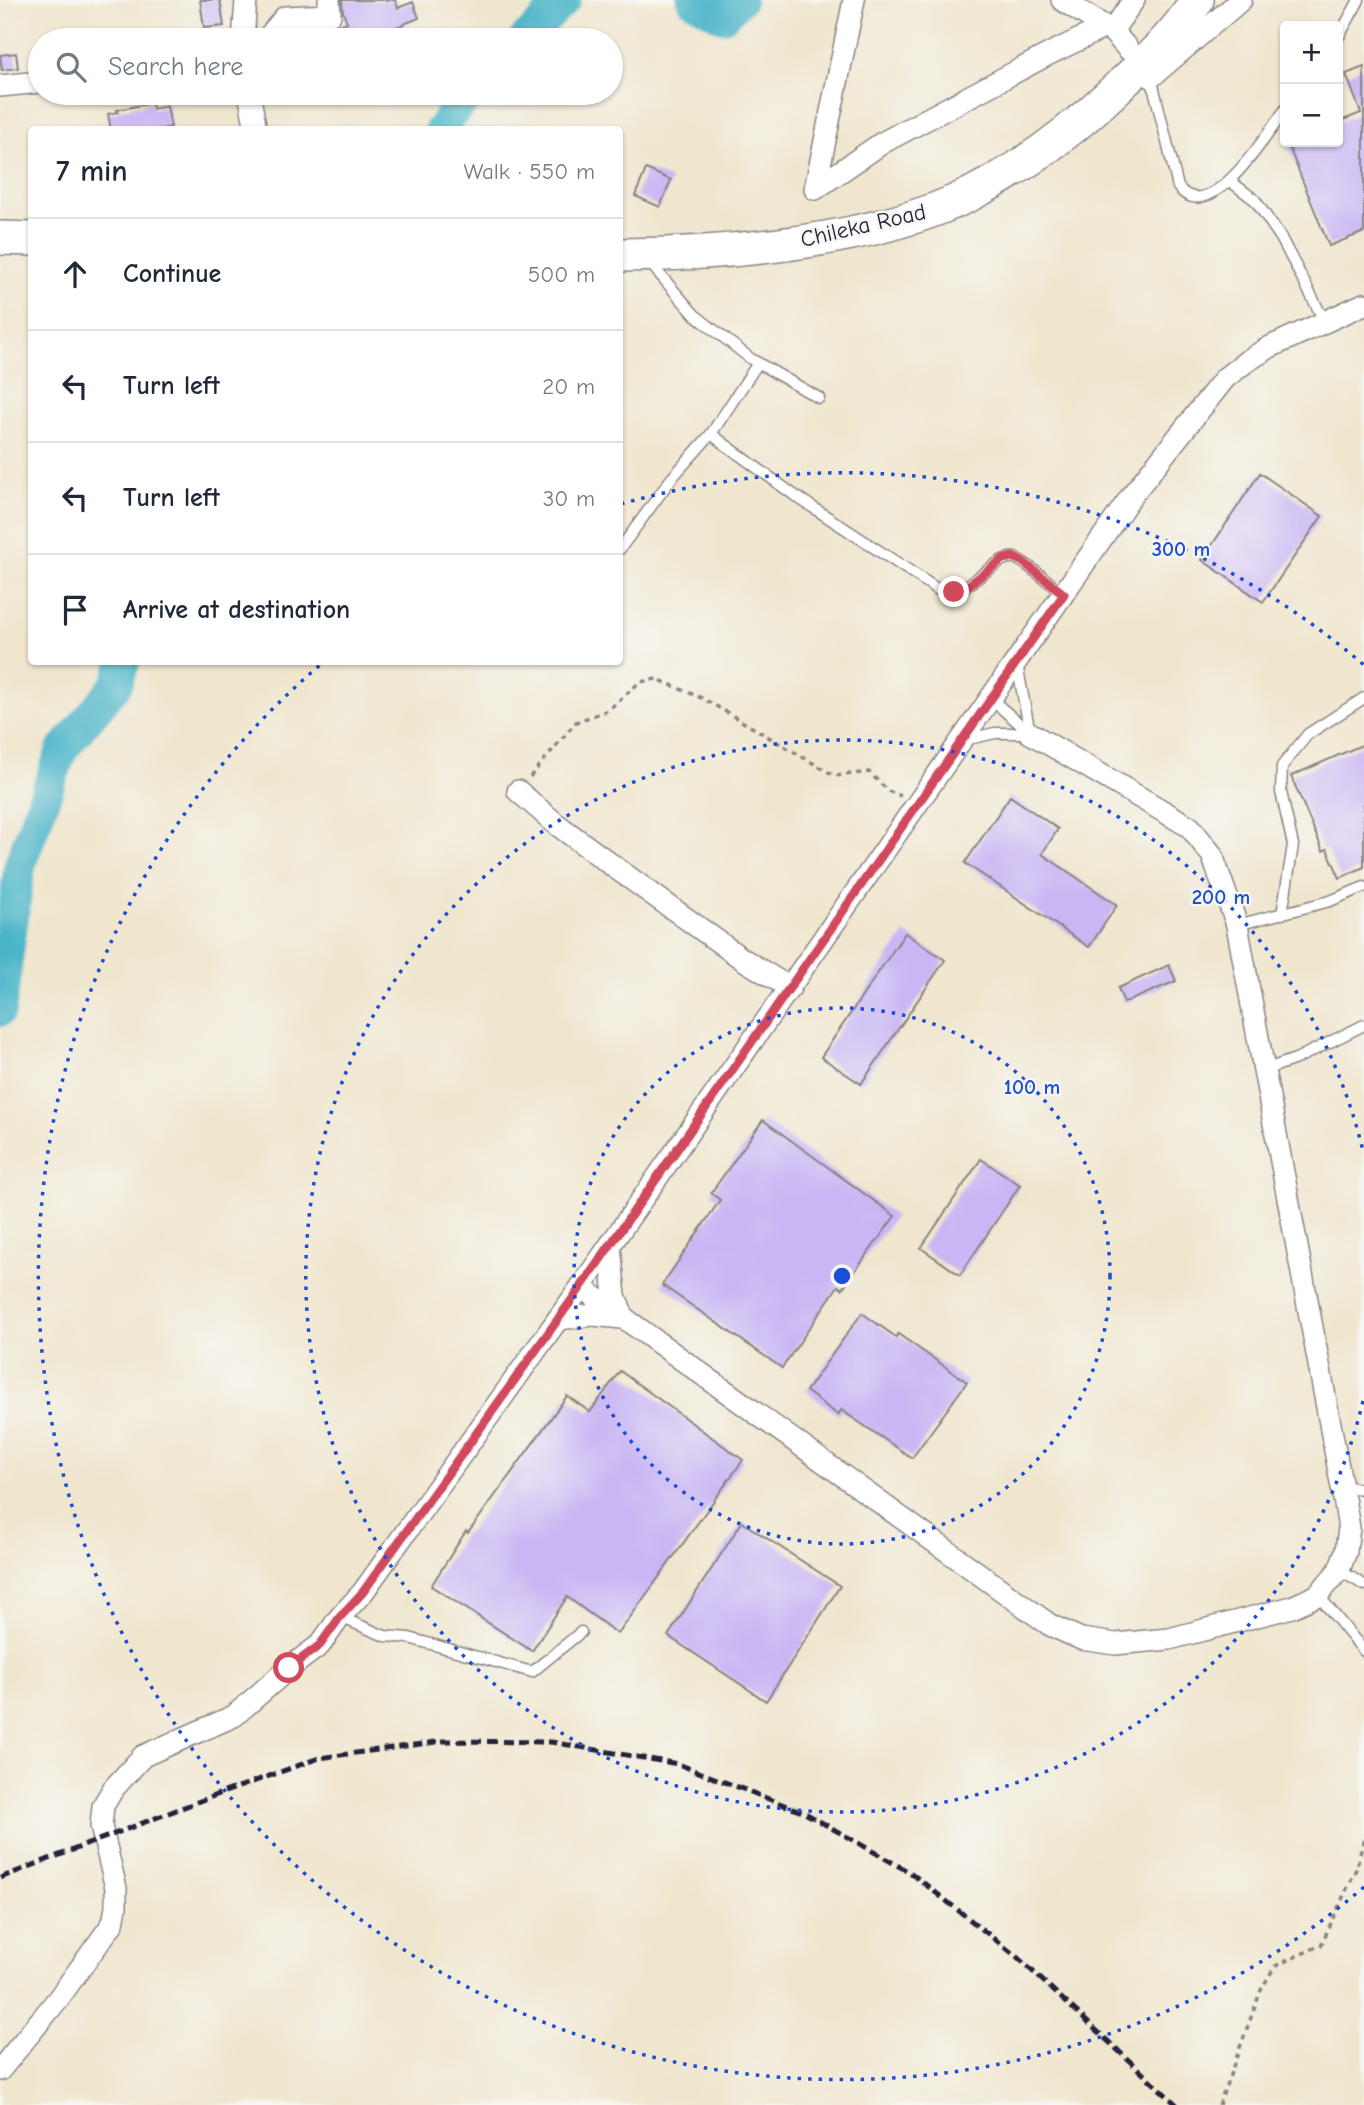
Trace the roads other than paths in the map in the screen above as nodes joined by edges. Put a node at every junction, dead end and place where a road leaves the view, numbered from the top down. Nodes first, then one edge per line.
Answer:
1 (246, 0) edge
2 (329, 0) edge
3 (854, 0) edge
4 (1062, 0) edge
5 (1134, 0) edge
6 (1175, 0) edge
7 (1197, 0) edge
8 (1241, 0) edge
9 (1359, 0) edge
10 (244, 28) edge
11 (276, 28) edge
12 (1343, 29) edge
13 (1128, 50) junction
14 (28, 83) edge
15 (0, 86) edge
16 (251, 105) edge
17 (1280, 116) edge
18 (255, 126) edge
19 (1230, 181) junction
20 (0, 238) edge
21 (28, 239) edge
22 (627, 248) edge
23 (0, 254) edge
24 (28, 255) edge
25 (1364, 304) edge
26 (1325, 322) junction
27 (758, 363) junction
28 (819, 398) dead end
29 (711, 434) junction
30 (623, 545) edge
31 (1064, 594) junction
32 (1016, 663) junction
33 (1364, 698) edge
34 (991, 699) junction
35 (1030, 733) junction
36 (964, 740) junction
37 (518, 791) road end
38 (1364, 887) edge
39 (1282, 914) junction
40 (1237, 925) junction
41 (790, 988) junction
42 (1364, 1025) edge
43 (1264, 1070) junction
44 (610, 1246) junction
45 (581, 1287) junction
46 (624, 1318) junction
47 (558, 1319) junction
48 (1342, 1487) junction
49 (1364, 1489) edge
50 (1339, 1570) junction
51 (1364, 1585) edge
52 (1318, 1595) junction
53 (340, 1617) junction
54 (581, 1632) dead end
55 (1364, 1651) edge
56 (0, 2070) edge

1 - 10 street
2 - 11 street
3 - 13 street
4 - 13 street
5 - 13 street
6 - 13 highway
7 - 13 highway, Chileka Road
8 - 13 street
9 - 12 lane
13 - 19 lane
13 - 22 highway, Chileka Road
14 - 15 street
16 - 18 street
17 - 19 lane
19 - 26 lane
20 - 21 highway
22 - 27 lane
23 - 24 highway
25 - 26 street
26 - 31 street
27 - 28 lane
27 - 29 lane
29 - 30 lane
29 - 31 lane
31 - 32 street
32 - 34 street
32 - 35 lane
33 - 39 lane
34 - 35 lane
34 - 36 street
35 - 36 lane
35 - 40 street
36 - 41 street
37 - 41 street
38 - 39 lane
39 - 40 lane
40 - 43 street
41 - 44 street
42 - 43 lane
43 - 48 street
44 - 45 street
44 - 46 street
45 - 46 street
45 - 47 street
46 - 47 street
46 - 52 street
47 - 53 street
48 - 49 lane
48 - 50 street
50 - 51 lane
50 - 52 street
52 - 55 lane
53 - 54 lane
53 - 56 street

